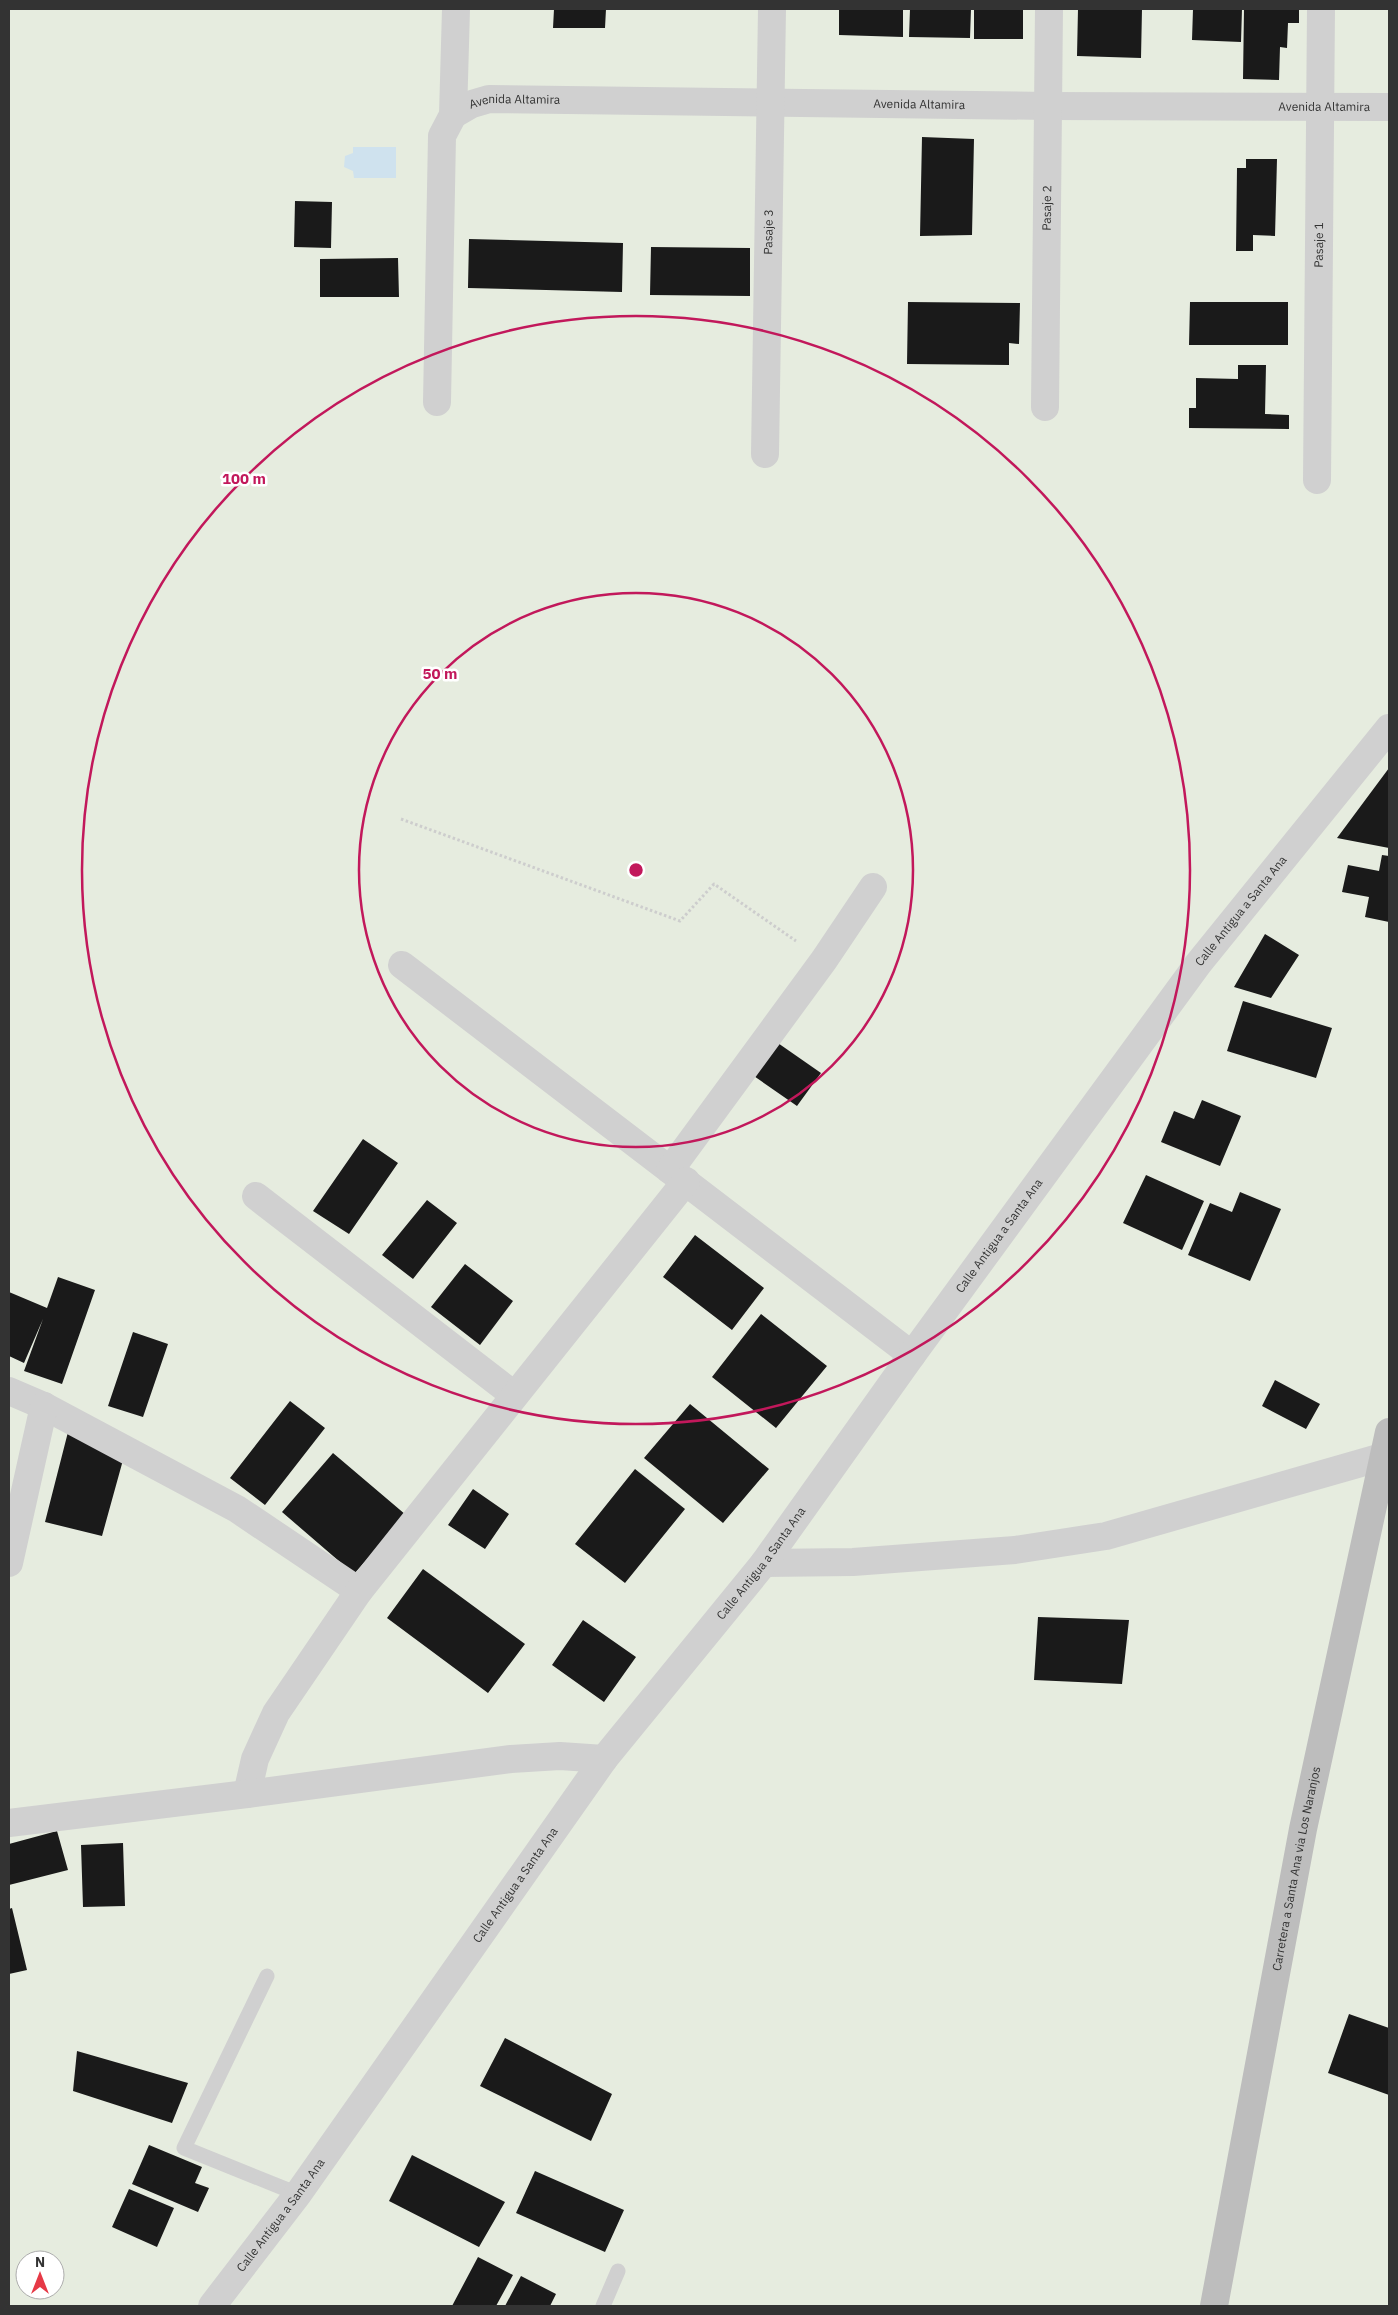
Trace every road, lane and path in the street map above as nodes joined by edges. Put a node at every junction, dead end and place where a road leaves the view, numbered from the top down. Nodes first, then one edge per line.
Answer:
1 (456, 9) edge
2 (772, 9) edge
3 (1049, 9) edge
4 (1322, 9) edge
5 (771, 103) junction
6 (1048, 106) junction
7 (1322, 107) junction
8 (1389, 108) edge
9 (452, 115) junction
10 (437, 402) dead end
11 (1045, 406) dead end
12 (766, 454) dead end
13 (1317, 480) dead end
14 (1389, 728) edge
15 (401, 819) dead end
16 (873, 887) dead end
17 (824, 960) junction
18 (402, 965) dead end
19 (678, 1176) junction
20 (256, 1196) dead end
21 (912, 1355) junction
22 (9, 1391) edge
23 (514, 1394) junction
24 (44, 1406) junction
25 (1388, 1448) edge
26 (9, 1563) edge
27 (764, 1563) junction
28 (359, 1591) junction
29 (604, 1760) junction
30 (248, 1794) junction
31 (9, 1823) edge
32 (267, 1976) dead end
33 (298, 2194) junction
34 (618, 2271) dead end
35 (212, 2306) edge
36 (603, 2306) edge
37 (1214, 2306) edge

1 - 9 street
2 - 5 street, Pasaje 3
3 - 6 street, Pasaje 2
4 - 7 street, Pasaje 1
5 - 6 street, Avenida Altamira
5 - 9 street, Avenida Altamira
5 - 12 street, Pasaje 3
6 - 7 street, Avenida Altamira
6 - 11 street, Pasaje 2
7 - 8 street, Avenida Altamira
7 - 13 street, Pasaje 1
9 - 10 street
14 - 21 street, Calle Antigua a Santa Ana
15 - 17 path
16 - 17 street
17 - 19 street
18 - 19 street
19 - 21 street
19 - 23 street
20 - 23 street
21 - 27 street, Calle Antigua a Santa Ana
22 - 24 street
23 - 28 street
24 - 26 street
24 - 28 street
25 - 27 street
25 - 37 main road, Carretera a Santa Ana via Los Naranjos
27 - 29 street, Calle Antigua a Santa Ana
28 - 30 street
29 - 30 street
29 - 33 street, Calle Antigua a Santa Ana
30 - 31 street
32 - 33 lane
33 - 35 street, Calle Antigua a Santa Ana
34 - 36 lane

